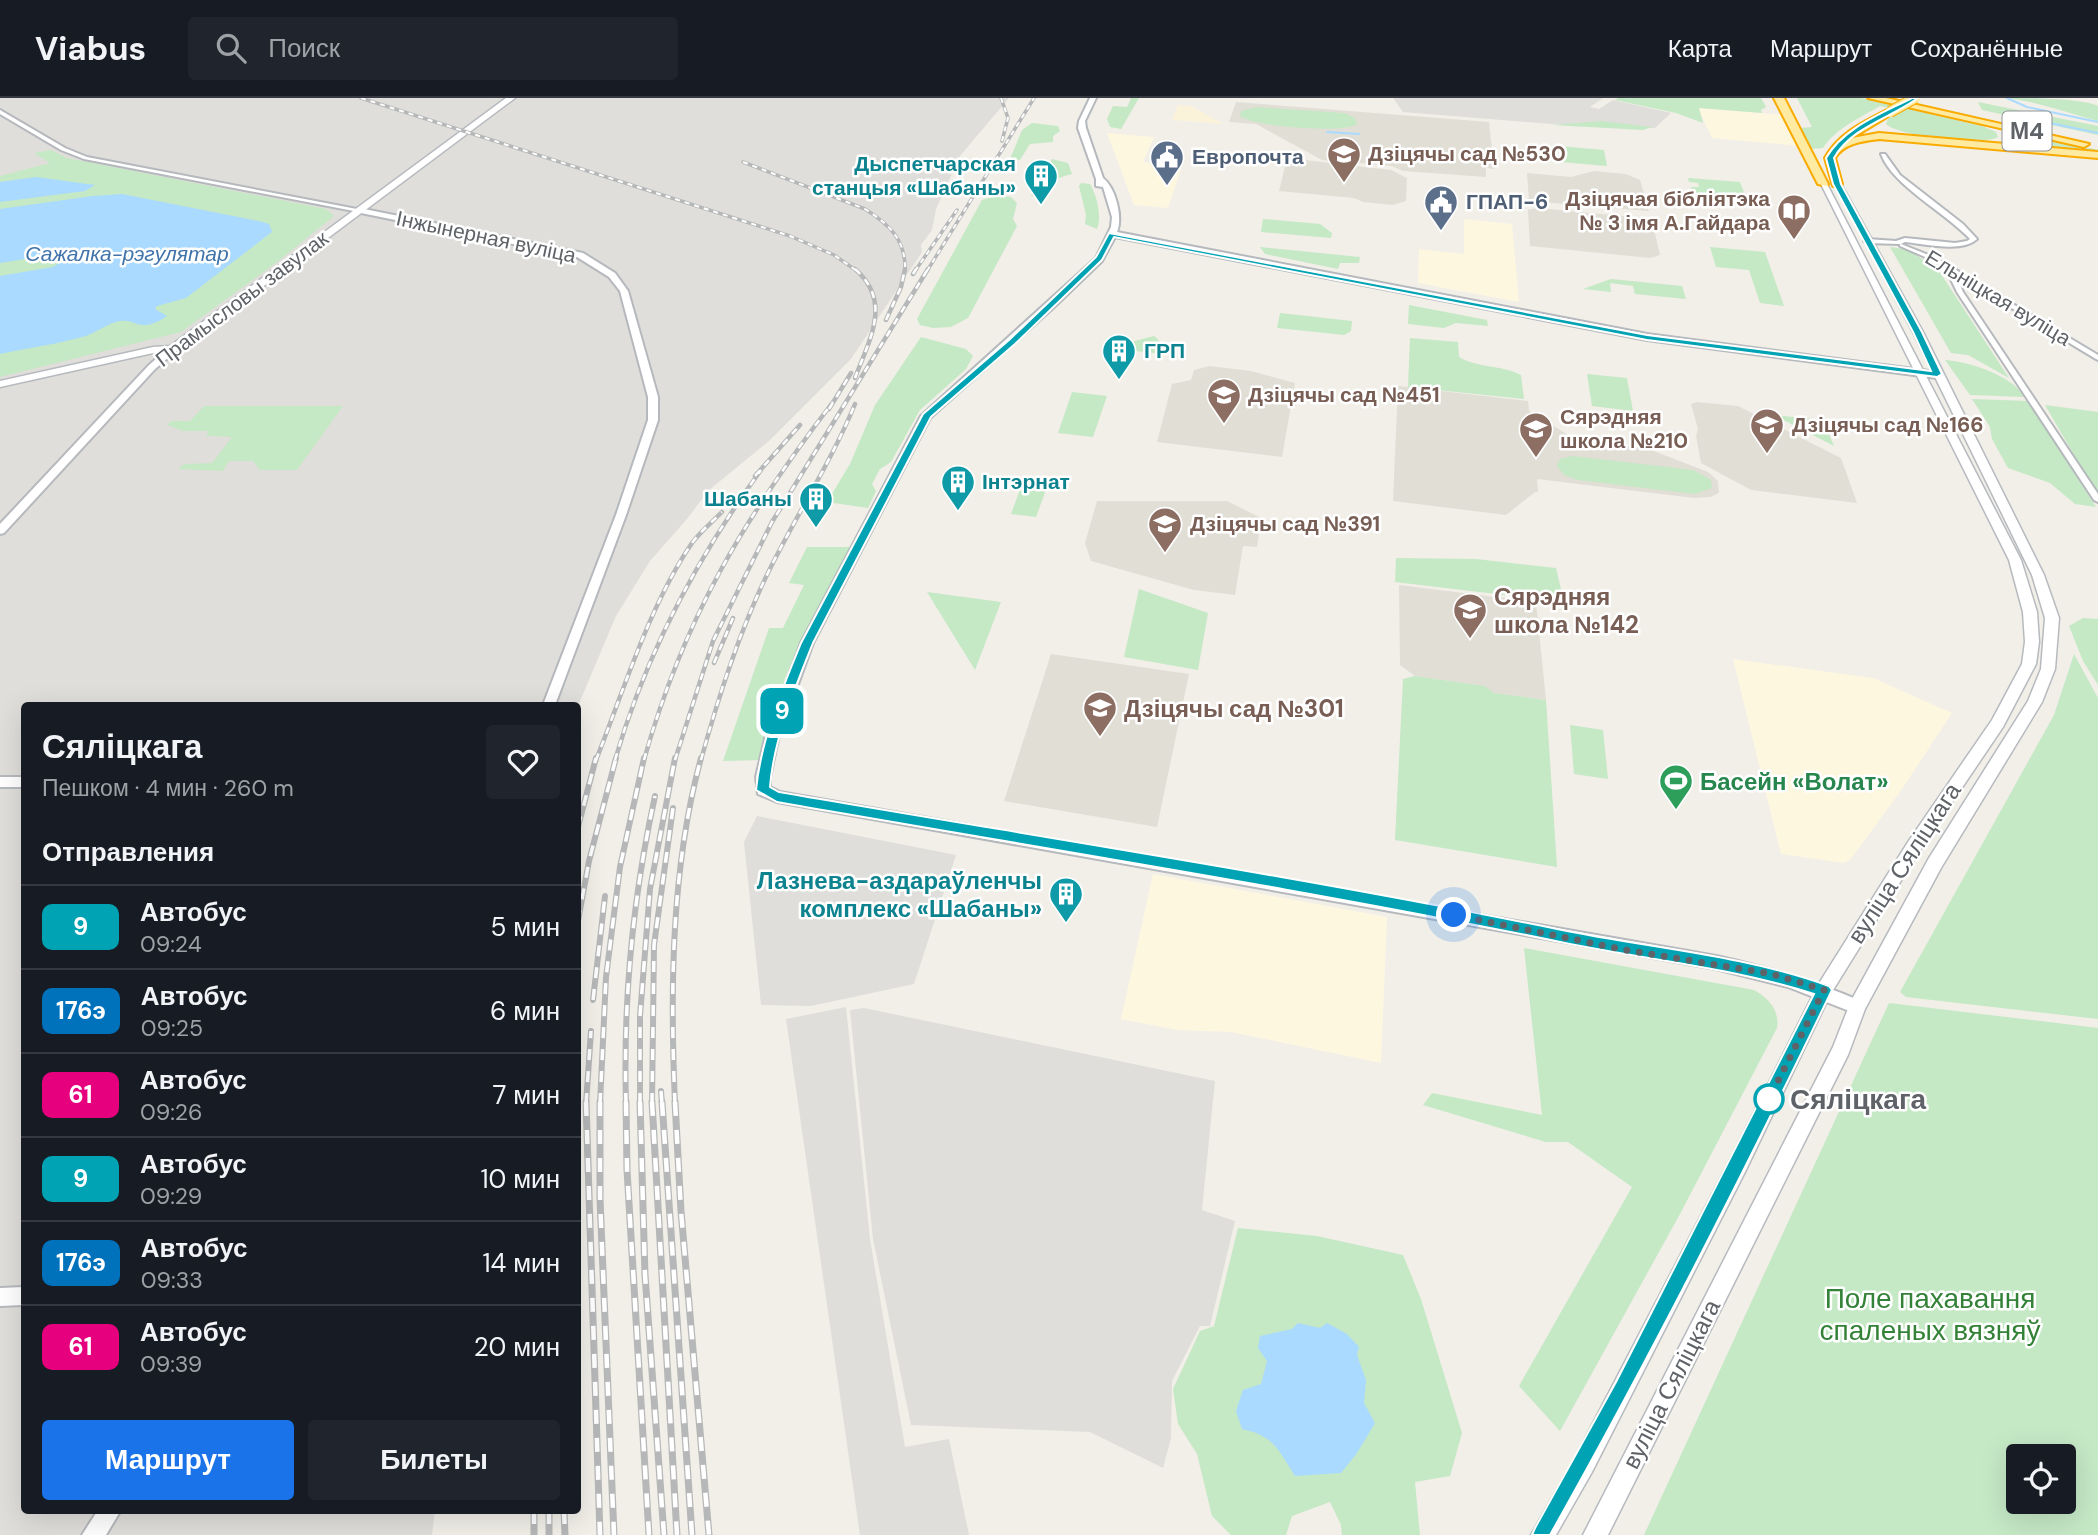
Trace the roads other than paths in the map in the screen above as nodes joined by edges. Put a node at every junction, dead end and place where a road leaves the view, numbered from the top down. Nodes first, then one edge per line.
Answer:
1 (511, 98) edge
2 (1093, 98) edge
3 (1779, 98) edge
4 (1873, 98) edge
5 (1902, 98) edge
6 (1915, 98) edge
7 (0, 112) edge
8 (1883, 114) junction
9 (1956, 116) junction
10 (2098, 144) edge
11 (1836, 148) junction
12 (1883, 155) dead end
13 (2098, 155) edge
14 (1823, 184) junction
15 (1837, 184) joint
16 (359, 210) junction
17 (1112, 234) junction
18 (1854, 240) junction
19 (1905, 240) junction
20 (1867, 241) junction
21 (1896, 243) junction
22 (1912, 247) junction
23 (1949, 268) junction
24 (177, 346) junction
25 (142, 353) junction
26 (2098, 358) edge
27 (161, 359) junction
28 (1917, 373) junction
29 (1937, 374) junction
30 (0, 382) edge
31 (2098, 500) edge
32 (0, 531) edge
33 (551, 702) edge
34 (0, 782) edge
35 (21, 782) edge
36 (1824, 990) junction
37 (1857, 1007) junction
38 (21, 1296) edge
39 (0, 1297) edge
40 (108, 1514) edge
41 (93, 1535) edge
42 (1543, 1535) edge
43 (1595, 1535) edge

1 - 16 main road, Прамысловы завулак
2 - 17 street
3 - 14 highway
4 - 9 highway, М4
5 - 8 highway
5 - 10 highway, М4
6 - 8 highway, bridge
7 - 16 street, Інжынерная вуліца
8 - 9 highway
8 - 11 highway
8 - 14 highway
9 - 10 highway, М4
11 - 13 highway
11 - 15 highway
12 - 19 street, Ельніцкая вуліца
14 - 18 main road, вуліца Сяліцкага
15 - 20 main road, вуліца Сяліцкага
16 - 24 main road, Прамысловы завулак
16 - 33 street, Інжынерная вуліца
17 - 28 street
17 - 36 street
18 - 20 main road
18 - 28 main road, вуліца Сяліцкага
19 - 21 street
19 - 22 street
20 - 21 street
20 - 29 main road, вуліца Сяліцкага
21 - 22 street, Ельніцкая вуліца
22 - 23 street, Ельніцкая вуліца
23 - 26 street, Ельніцкая вуліца
23 - 31 street
24 - 25 main road
24 - 27 street, Прамысловы завулак
24 - 30 main road
25 - 27 main road
25 - 30 main road
27 - 32 street, Прамысловы завулак
28 - 29 street
28 - 36 main road, вуліца Сяліцкага
29 - 37 main road, вуліца Сяліцкага
34 - 35 street
36 - 37 street
36 - 42 main road, вуліца Сяліцкага
37 - 43 main road, вуліца Сяліцкага
38 - 39 street
40 - 41 street

